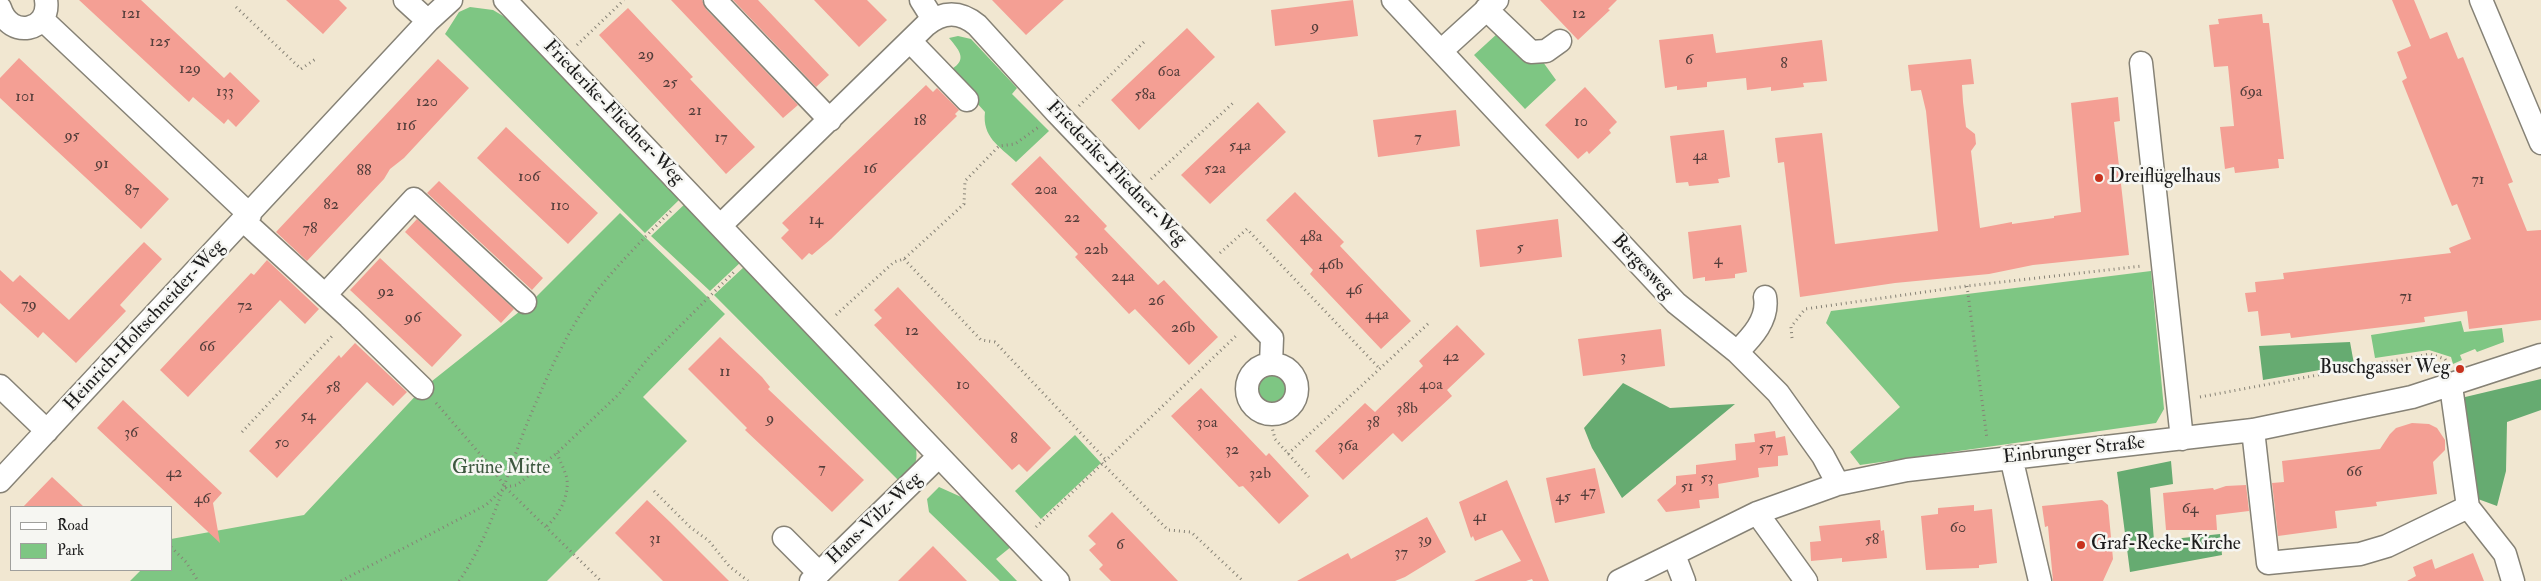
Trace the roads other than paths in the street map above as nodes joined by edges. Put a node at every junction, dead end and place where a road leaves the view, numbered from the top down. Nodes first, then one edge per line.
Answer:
1 (0, 0) edge
2 (405, 0) edge
3 (451, 0) edge
4 (505, 0) edge
5 (715, 0) edge
6 (921, 0) edge
7 (1393, 0) edge
8 (2481, 0) edge
9 (1491, 5) edge
10 (0, 7) edge
11 (44, 10) edge
12 (933, 19) junction
13 (428, 21) junction
14 (910, 41) junction
15 (1560, 42) dead end
16 (1441, 51) junction
17 (2141, 63) dead end
18 (967, 100) dead end
19 (830, 120) junction
20 (2541, 143) edge
21 (247, 218) junction
22 (721, 225) junction
23 (325, 295) junction
24 (1765, 297) dead end
25 (524, 302) dead end
26 (1737, 352) junction
27 (2541, 355) edge
28 (1271, 364) junction
29 (2450, 378) junction
30 (0, 386) edge
31 (422, 388) road end
32 (2253, 430) junction
33 (48, 431) junction
34 (2182, 439) junction
35 (938, 457) junction
36 (2000, 458) junction
37 (0, 482) edge
38 (1838, 484) junction
39 (2468, 507) junction
40 (1757, 513) junction
41 (784, 538) dead end
42 (1674, 555) junction
43 (815, 577) edge
44 (1058, 581) edge
45 (1619, 581) edge
46 (1684, 581) edge
47 (1806, 581) edge
48 (2040, 581) edge
49 (2513, 581) edge

1 - 10 street
2 - 13 street
3 - 13 street, Heinrich-Holtschneider-Weg
4 - 22 street, Friederike-Fliedner-Weg
5 - 19 street
6 - 12 street
7 - 16 street, Bergesweg
8 - 20 street
9 - 15 street
9 - 16 street
10 - 11 street
11 - 21 street
12 - 14 street
12 - 28 street, Friederike-Fliedner-Weg
13 - 21 street, Heinrich-Holtschneider-Weg
14 - 18 street
14 - 19 street
16 - 26 street, Bergesweg
17 - 34 street
19 - 22 street
21 - 23 street
21 - 33 street, Heinrich-Holtschneider-Weg
22 - 35 street, Friederike-Fliedner-Weg
23 - 25 street
23 - 31 street
24 - 26 street
26 - 38 street, Bergesweg
27 - 29 street, Einbrunger Straße
28 - 28 street
29 - 32 street, Einbrunger Straße
29 - 39 street
30 - 33 street
32 - 34 street, Einbrunger Straße
32 - 39 street
33 - 37 street, Heinrich-Holtschneider-Weg
34 - 36 street, Einbrunger Straße
35 - 43 street, Hans-Vilz-Weg
35 - 44 street, Friederike-Fliedner-Weg
36 - 38 street, Einbrunger Straße
36 - 48 street
38 - 40 street, Einbrunger Straße
39 - 49 street
40 - 42 street, Einbrunger Straße
40 - 47 street
41 - 43 street
42 - 45 street, Einbrunger Straße
42 - 46 street

